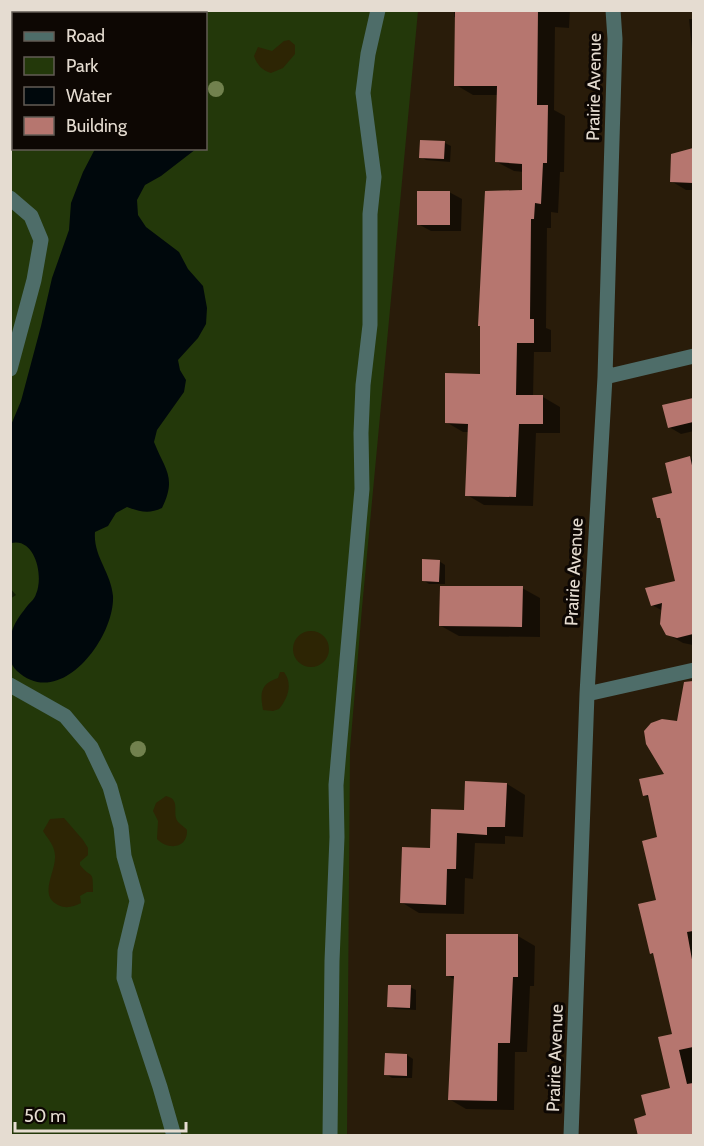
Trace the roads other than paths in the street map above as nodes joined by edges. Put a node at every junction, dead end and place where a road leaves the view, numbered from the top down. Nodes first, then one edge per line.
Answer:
1 (378, 10) edge
2 (613, 10) edge
3 (10, 198) edge
4 (693, 356) edge
5 (10, 369) edge
6 (605, 377) junction
7 (693, 670) edge
8 (10, 685) edge
9 (587, 694) junction
10 (174, 1136) edge
11 (330, 1136) edge
12 (571, 1136) edge

1 - 11 street
2 - 6 street, Prairie Avenue
3 - 5 street
4 - 6 street
6 - 9 street, Prairie Avenue
7 - 9 street
8 - 10 street
9 - 12 street, Prairie Avenue

